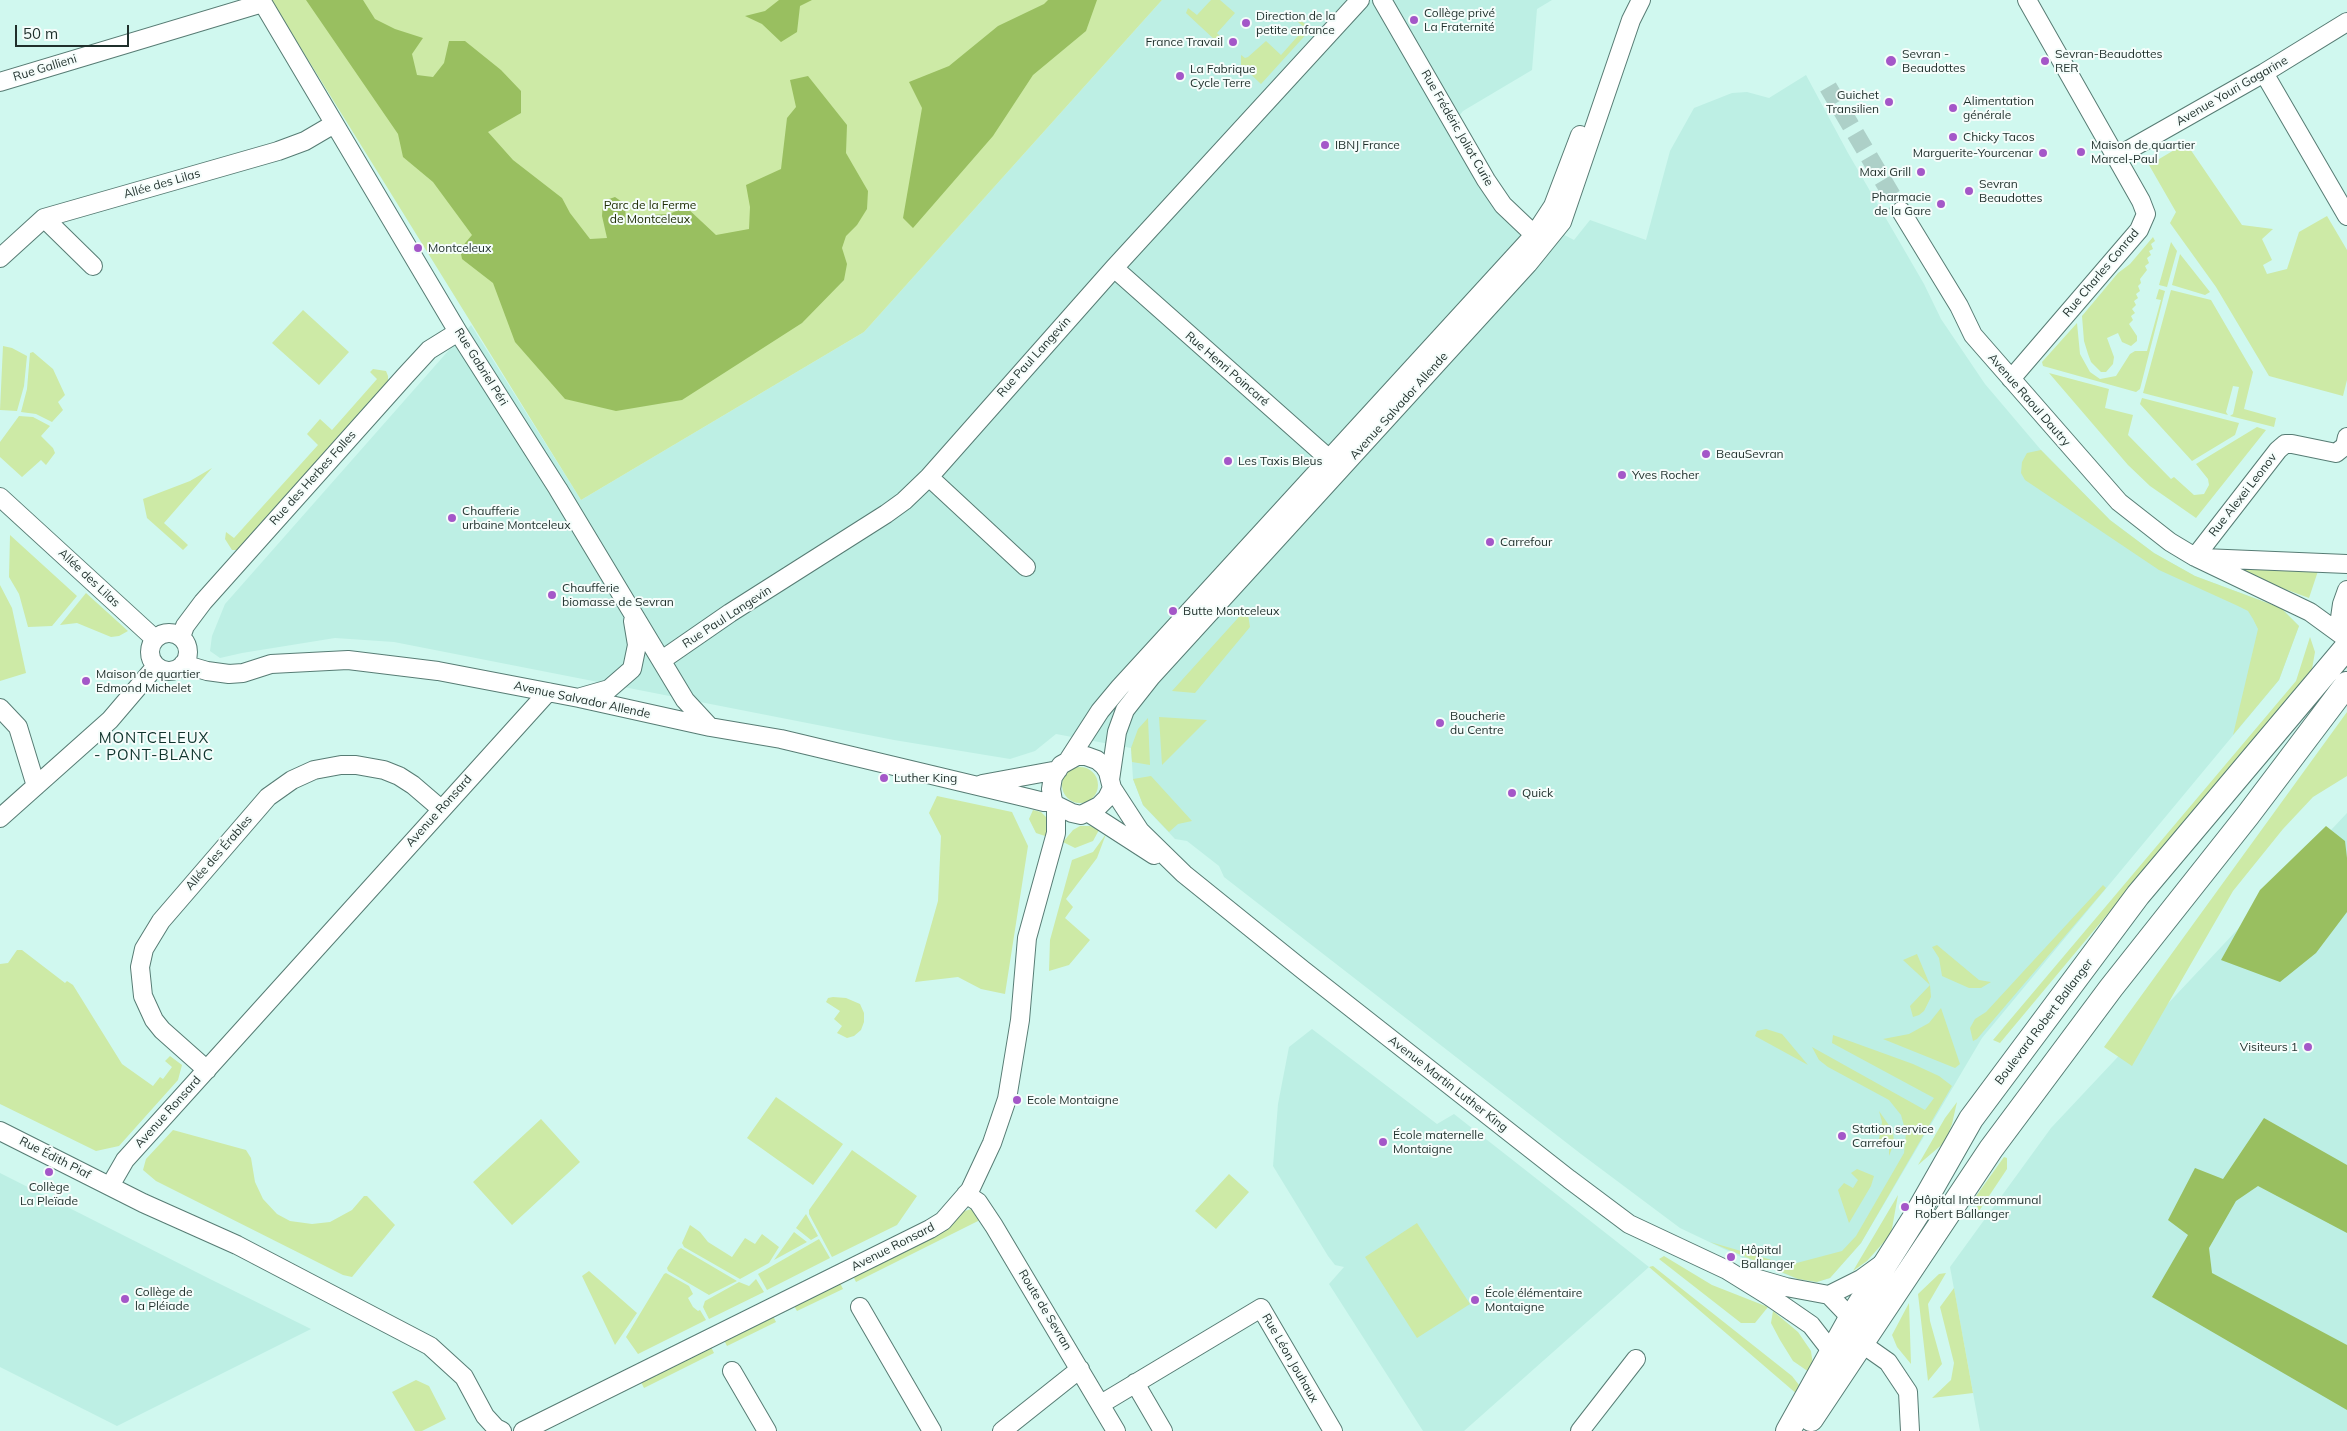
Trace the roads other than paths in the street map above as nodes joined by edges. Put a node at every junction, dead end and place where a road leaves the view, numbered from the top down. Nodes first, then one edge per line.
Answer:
1 (1360, 0) edge
2 (1382, 0) edge
3 (1630, 0) edge
4 (1641, 0) edge
5 (2027, 0) edge
6 (262, 1) edge
7 (2347, 22) edge
8 (2264, 73) junction
9 (0, 82) edge
10 (334, 124) junction
11 (2116, 157) junction
12 (1901, 210) tunnel mouth
13 (2347, 216) edge
14 (44, 218) junction
15 (1540, 240) junction
16 (0, 258) edge
17 (94, 266) dead end
18 (1114, 268) junction
19 (458, 332) junction
20 (2011, 379) junction
21 (2347, 437) edge
22 (1335, 464) junction
23 (929, 477) junction
24 (0, 497) edge
25 (2195, 557) junction
26 (2347, 564) edge
27 (1026, 567) dead end
28 (2347, 590) edge
29 (631, 610) junction
30 (181, 636) junction
31 (155, 639) junction
32 (2344, 639) edge
33 (662, 660) junction
34 (183, 664) junction
35 (156, 666) junction
36 (2347, 684) edge
37 (548, 692) junction
38 (579, 698) junction
39 (0, 708) edge
40 (710, 727) junction
41 (1063, 765) junction
42 (977, 784) junction
43 (1111, 784) junction
44 (36, 786) junction
45 (1054, 803) junction
46 (442, 809) junction
47 (1085, 814) junction
48 (0, 818) edge
49 (1050, 856) junction
50 (1184, 874) junction
51 (207, 1070) junction
52 (0, 1131) edge
53 (110, 1186) junction
54 (966, 1194) junction
55 (1889, 1259) junction
56 (1727, 1270) junction
57 (1829, 1295) junction
58 (860, 1307) dead end
59 (1851, 1318) junction
60 (1861, 1343) junction
61 (1832, 1352) junction
62 (1636, 1359) dead end
63 (1080, 1369) junction
64 (732, 1371) dead end
65 (1135, 1383) junction
66 (1101, 1404) junction
67 (1006, 1429) edge
68 (502, 1431) edge
69 (523, 1431) edge
70 (767, 1431) edge
71 (932, 1431) edge
72 (1116, 1431) edge
73 (1164, 1431) edge
74 (1333, 1431) edge
75 (1580, 1431) edge
76 (1788, 1431) edge
77 (1803, 1431) edge
78 (1910, 1431) edge

1 - 18 street, Rue Paul Langevin
2 - 15 street, Rue Frédéric Joliot Curie
3 - 15 street, Avenue Salvador Allende
4 - 15 street, Avenue Salvador Allende
5 - 11 street, Rue Charles Conrad
6 - 9 street, Rue Gallieni
6 - 10 street, Rue Gabriel Péri
7 - 8 street, Avenue Youri Gagarine
8 - 11 street, Avenue Youri Gagarine
8 - 13 street
10 - 14 street, Allée des Lilas
10 - 19 street, Rue Gabriel Péri
11 - 20 street, Rue Charles Conrad
12 - 20 street, Avenue Raoul Dautry
14 - 16 street, Allée des Lilas
14 - 17 street
15 - 22 street, Avenue Salvador Allende
18 - 22 street, Rue Henri Poincaré
18 - 23 street, Rue Paul Langevin
19 - 29 street, Rue Gabriel Péri
19 - 30 street, Rue des Herbes Folles
20 - 25 street, Avenue Raoul Dautry
21 - 25 street, Rue Alexei Leonov
22 - 41 street, Avenue Salvador Allende
22 - 43 street, Avenue Salvador Allende
23 - 27 street
23 - 33 street, Rue Paul Langevin
24 - 31 street, Allée des Lilas
25 - 26 street, Avenue Raoul Dautry
25 - 32 street, Avenue Raoul Dautry
28 - 32 street
29 - 33 street, Rue Gabriel Péri
29 - 38 street
30 - 31 street
30 - 34 street
31 - 35 street
32 - 55 main road, Boulevard Robert Ballanger
33 - 40 street, Rue Gabriel Péri
34 - 35 street
34 - 37 street, Avenue Salvador Allende
35 - 44 street
36 - 60 main road
37 - 38 street, Avenue Salvador Allende
37 - 46 street, Avenue Ronsard
38 - 40 street, Avenue Salvador Allende
39 - 44 street
40 - 42 street, Avenue Salvador Allende
41 - 42 street, Avenue Salvador Allende
41 - 43 street
41 - 45 street
42 - 45 street, Avenue Salvador Allende
43 - 47 street
43 - 50 street, Avenue Martin Luther King
44 - 48 street
45 - 47 street
45 - 49 street, Avenue Ronsard
46 - 51 street, Avenue Ronsard
46 - 51 street, Allée des Érables
47 - 49 street, Avenue Ronsard
47 - 50 street, Avenue Martin Luther King
49 - 54 street, Avenue Ronsard
50 - 56 street, Avenue Martin Luther King
51 - 53 street, Avenue Ronsard
52 - 53 street, Rue Édith Piaf
53 - 68 street
54 - 63 street, Route de Sevran
54 - 69 street, Avenue Ronsard
55 - 57 street
55 - 59 main road, Boulevard Robert Ballanger
56 - 57 street, Avenue Martin Luther King
56 - 61 street, Avenue Martin Luther King
57 - 59 street
58 - 71 street
59 - 60 street
59 - 61 main road, Boulevard Robert Ballanger
60 - 61 street
60 - 77 main road
60 - 78 street
61 - 76 main road, Boulevard Robert Ballanger
62 - 75 street
63 - 66 street, Route de Sevran
63 - 67 street
64 - 70 street
65 - 66 street, Rue Léon Jouhaux
65 - 73 street
65 - 74 street, Rue Léon Jouhaux
66 - 72 street, Route de Sevran

